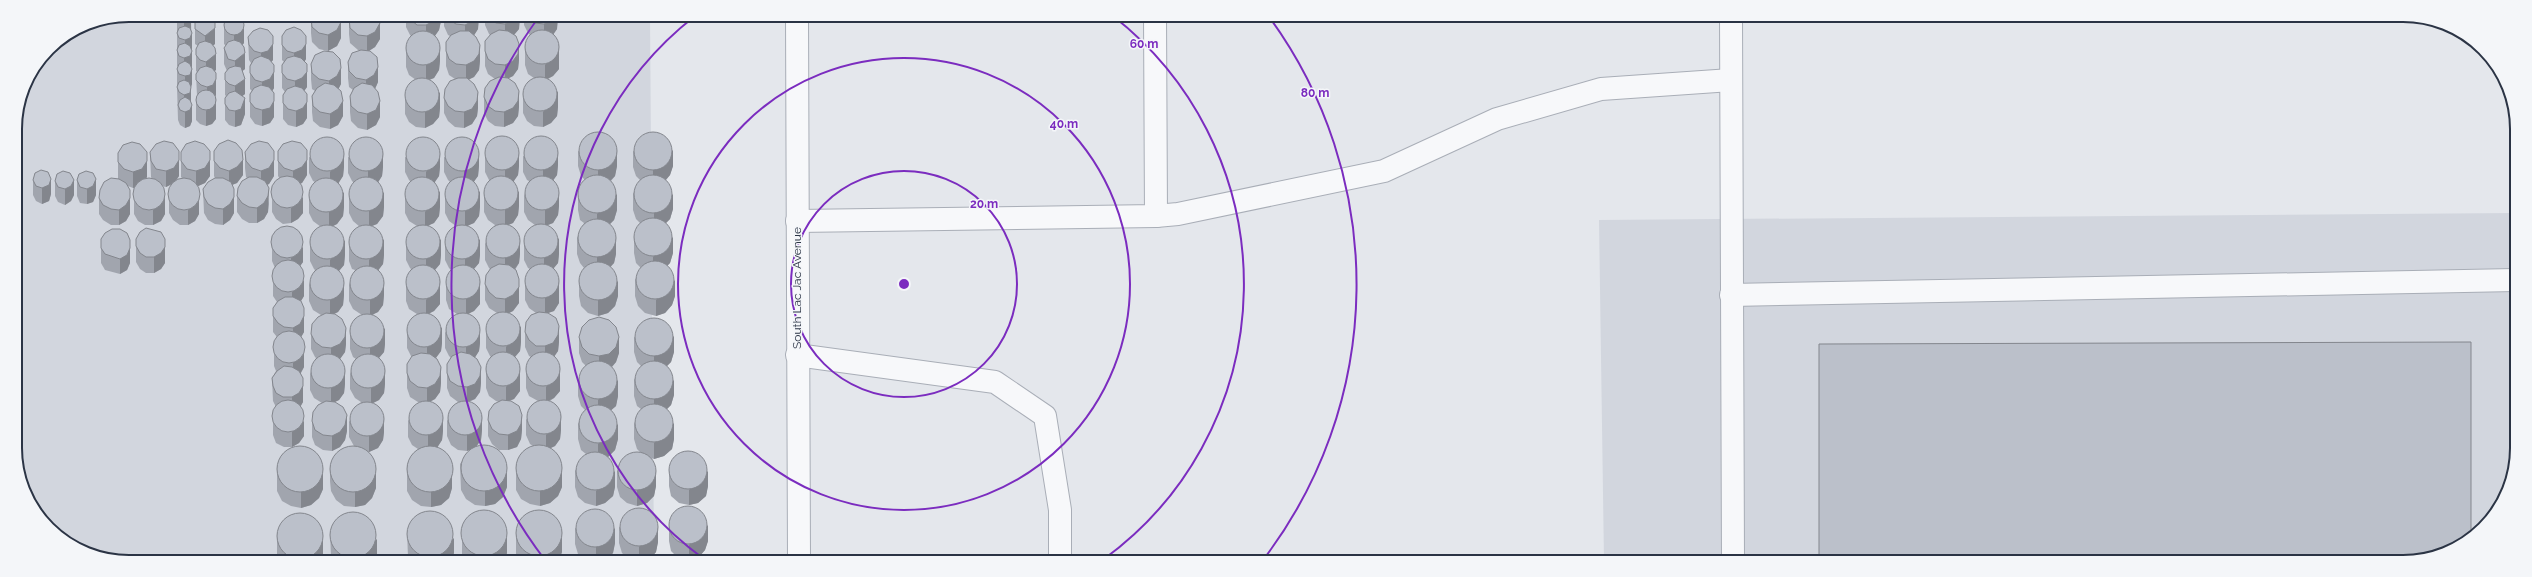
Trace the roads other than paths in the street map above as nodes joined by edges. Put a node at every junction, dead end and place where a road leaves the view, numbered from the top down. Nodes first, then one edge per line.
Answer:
1 (797, 22) edge
2 (1155, 22) edge
3 (1730, 22) edge
4 (1731, 80) junction
5 (1156, 216) junction
6 (797, 221) junction
7 (2510, 280) edge
8 (1731, 295) junction
9 (798, 355) junction
10 (799, 555) edge
11 (1060, 555) edge
12 (1733, 555) edge

1 - 6 street, South Lac Jac Avenue
2 - 5 street
3 - 4 street
4 - 5 street
4 - 8 street
5 - 6 street
6 - 9 street, South Lac Jac Avenue
7 - 8 street
8 - 12 street
9 - 10 street, South Lac Jac Avenue
9 - 11 street

